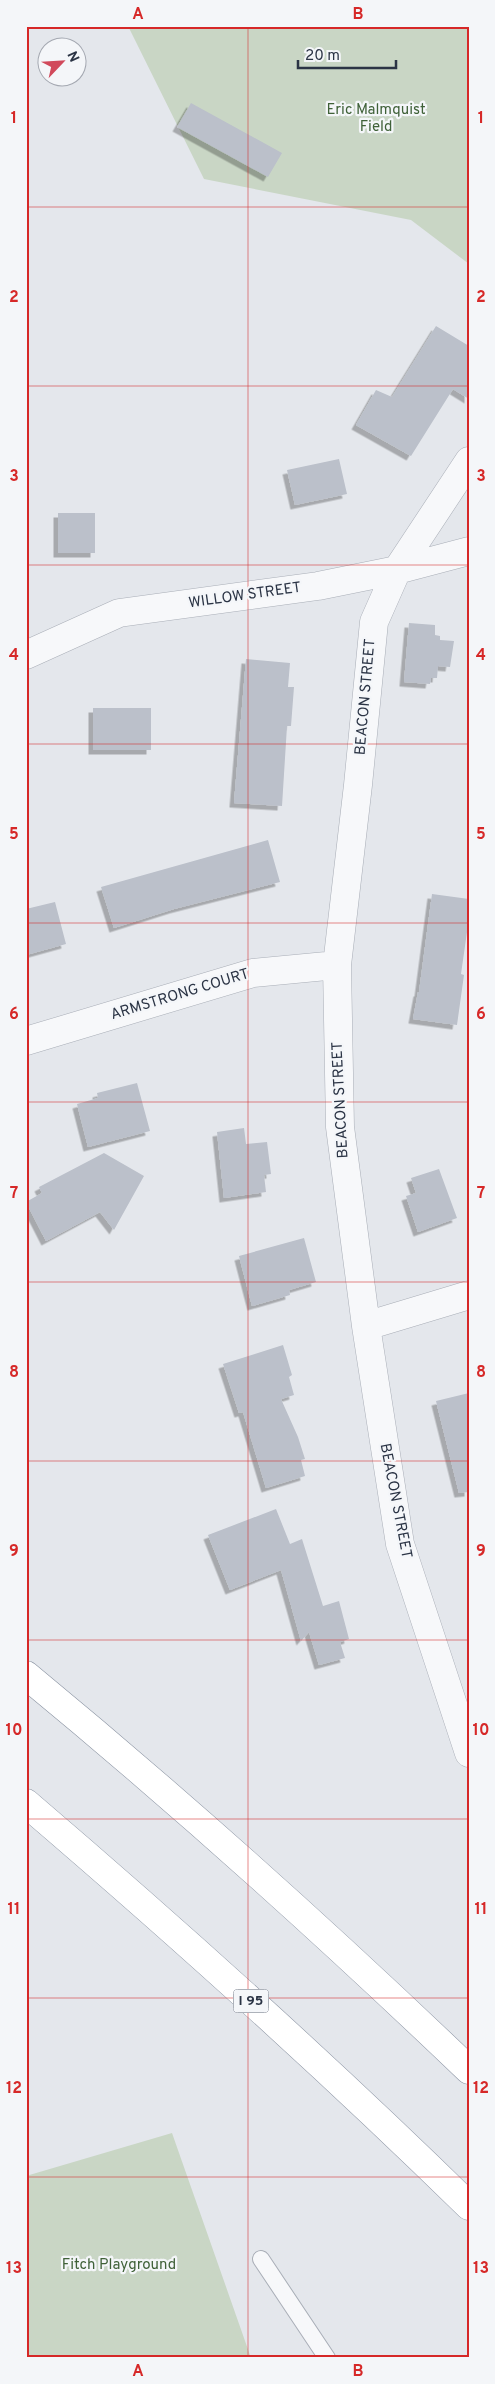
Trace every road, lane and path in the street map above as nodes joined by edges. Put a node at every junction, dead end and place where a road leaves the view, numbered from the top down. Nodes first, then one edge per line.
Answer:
1 (469, 461) edge
2 (469, 551) edge
3 (397, 570) junction
4 (26, 655) edge
5 (337, 965) junction
6 (26, 1041) edge
7 (469, 1295) edge
8 (366, 1326) junction
9 (26, 1675) edge
10 (469, 1753) edge
11 (26, 1803) edge
12 (469, 2070) edge
13 (469, 2206) edge
14 (261, 2259) dead end
15 (327, 2358) edge

1 - 3 street, BEACON STREET
2 - 3 street, WILLOW STREET
3 - 4 street, WILLOW STREET
3 - 5 street, BEACON STREET
5 - 6 street, ARMSTRONG COURT
5 - 8 street, BEACON STREET
7 - 8 street
8 - 10 street, BEACON STREET
9 - 12 highway
11 - 13 highway, I 95
14 - 15 lane

